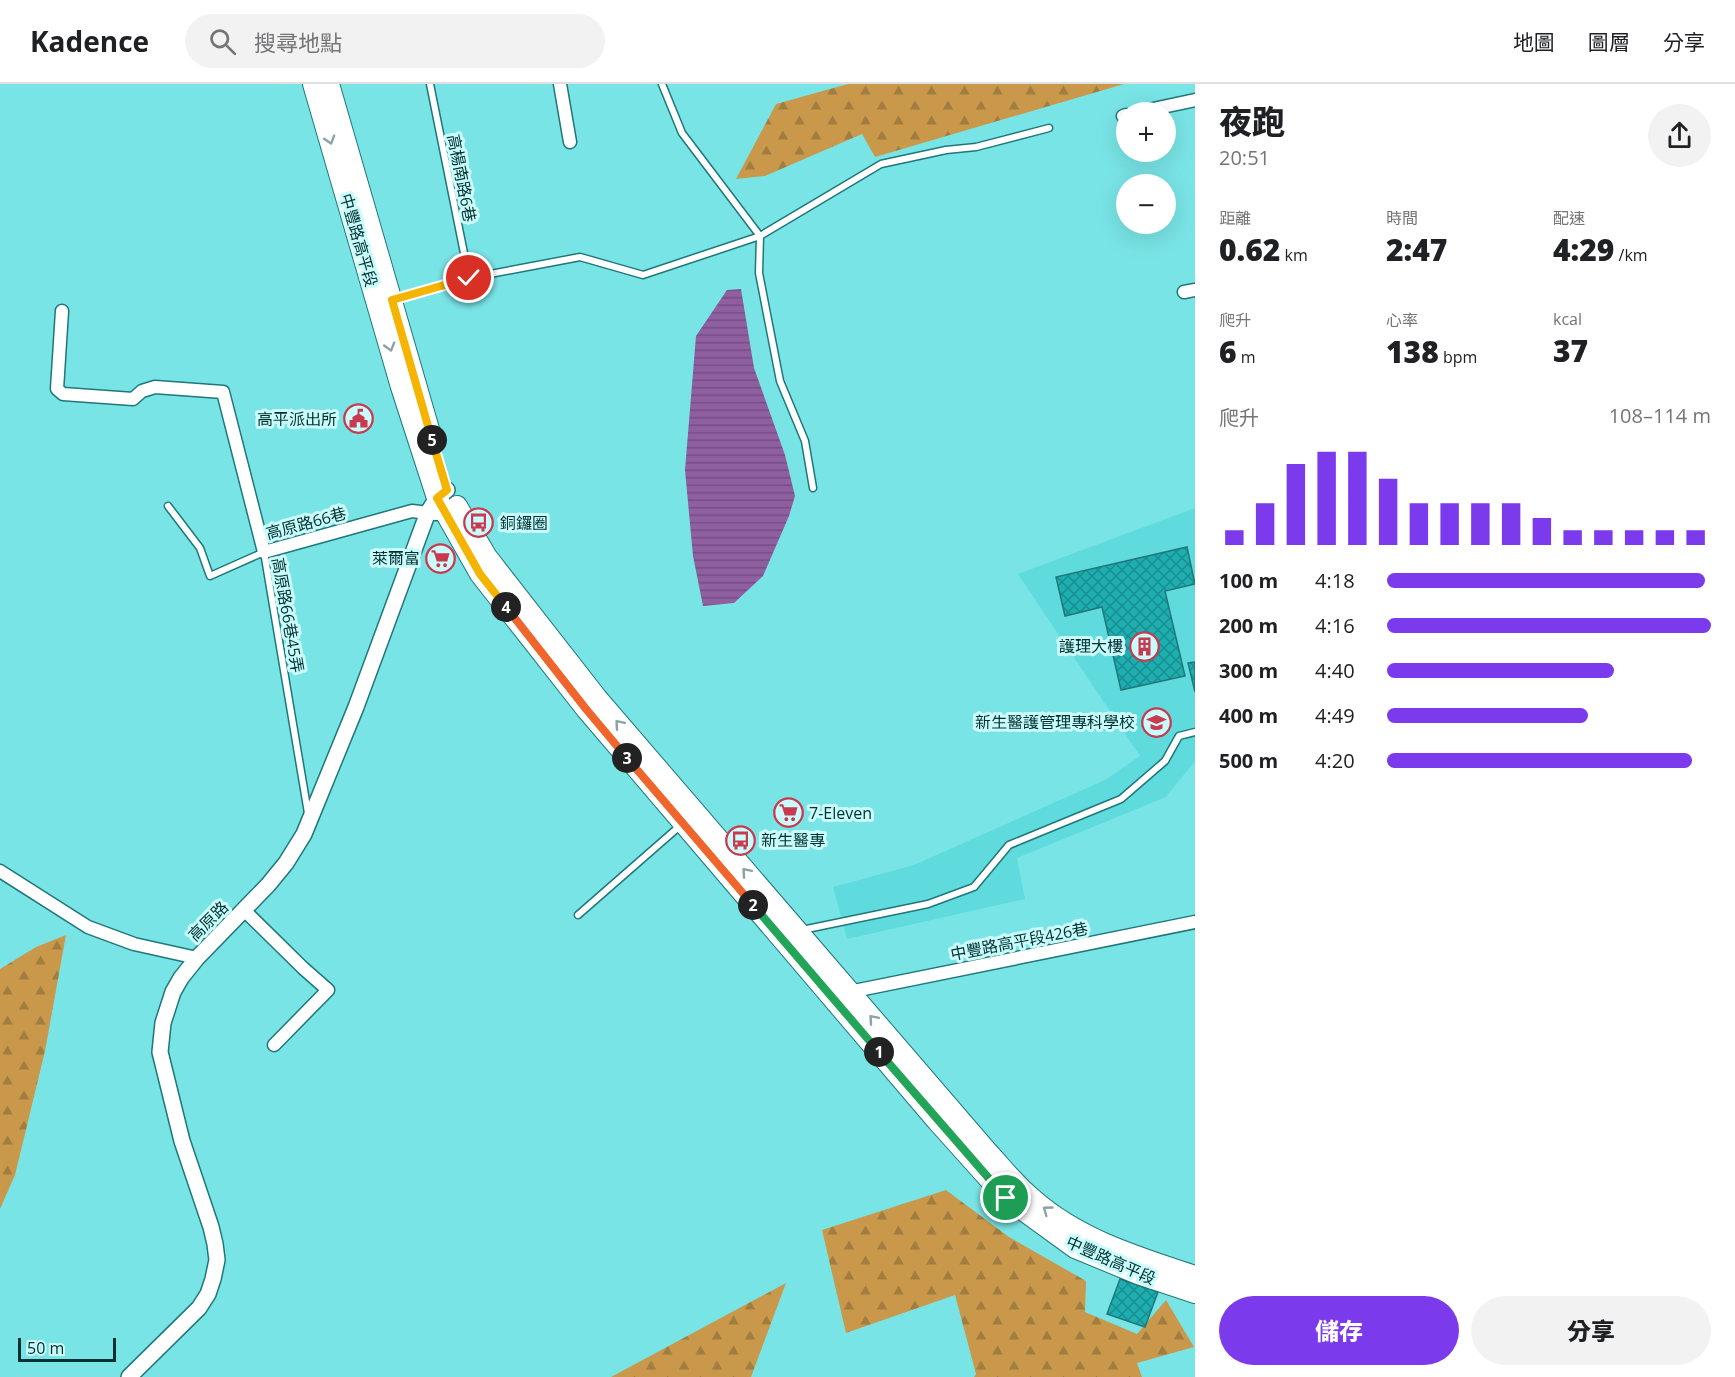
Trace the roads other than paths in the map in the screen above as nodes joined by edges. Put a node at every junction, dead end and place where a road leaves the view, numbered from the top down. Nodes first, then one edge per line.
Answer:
1 (313, 84) edge
2 (329, 84) edge
3 (430, 84) edge
4 (560, 84) edge
5 (662, 84) edge
6 (1195, 100) edge
7 (1176, 104) edge
8 (1049, 128) dead end
9 (570, 142) dead end
10 (760, 236) junction
11 (469, 278) junction
12 (385, 303) junction
13 (62, 311) dead end
14 (813, 488) dead end
15 (439, 504) junction
16 (168, 506) dead end
17 (264, 552) junction
18 (1195, 732) edge
19 (689, 818) junction
20 (310, 822) junction
21 (0, 871) edge
22 (244, 910) junction
23 (578, 915) dead end
24 (1195, 922) edge
25 (790, 936) junction
26 (197, 958) junction
27 (849, 992) junction
28 (274, 1045) dead end
29 (923, 1091) junction
30 (1195, 1276) edge
31 (1195, 1293) edge
32 (129, 1377) edge

1 -> 12 main road, 中豐路高平段
2 - 12 main road, 中豐路高平段
3 - 11 lane, 高楊南路6巷
4 - 9 street
5 - 10 lane
6 - 7 street
8 - 10 lane
10 - 11 lane
10 - 14 lane
11 - 12 lane
12 - 15 main road, 中豐路高平段
13 - 17 street, 高原路66巷
15 - 17 street, 高原路66巷
15 - 19 main road, 中豐路高平段
15 - 20 street, 高原路
16 - 17 lane, 高原路66巷45弄
17 - 20 lane, 高原路66巷45弄
18 - 25 lane
19 - 23 lane
19 - 25 main road, 中豐路高平段
20 - 22 street, 高原路
21 - 26 street
22 - 26 street, 高原路
22 - 28 street
24 - 27 street, 中豐路高平段426巷
25 - 27 main road, 中豐路高平段
25 - 29 main road, 中豐路高平段
26 - 32 street, 高原路
29 -> 27 main road, 中豐路高平段
30 -> 29 main road, 中豐路高平段
29 - 31 main road, 中豐路高平段

